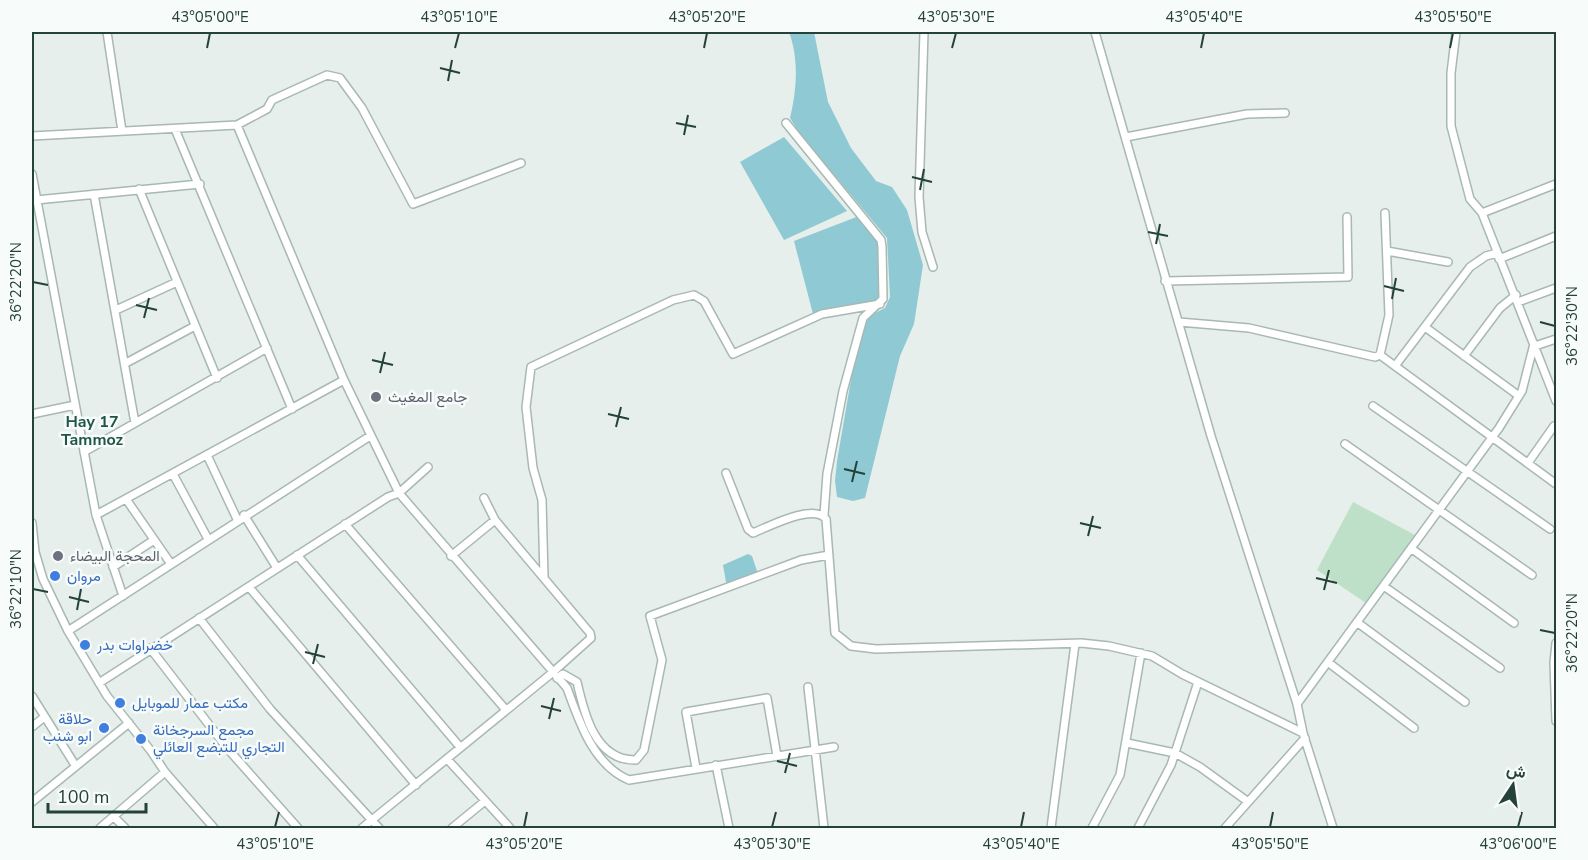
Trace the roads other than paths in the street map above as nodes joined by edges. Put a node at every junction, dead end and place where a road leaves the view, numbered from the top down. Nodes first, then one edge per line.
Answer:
1 (107, 32) edge
2 (924, 32) edge
3 (1095, 32) edge
4 (1456, 32) edge
5 (1285, 113) dead end
6 (786, 123) dead end
7 (237, 125) junction
8 (175, 129) junction
9 (122, 131) junction
10 (32, 136) edge
11 (1126, 137) junction
12 (520, 163) dead end
13 (32, 174) edge
14 (200, 184) junction
15 (1557, 184) edge
16 (139, 189) junction
17 (94, 194) junction
18 (36, 200) junction
19 (1385, 213) dead end
20 (1482, 213) junction
21 (1347, 217) dead end
22 (1557, 236) edge
23 (1387, 251) junction
24 (1498, 256) junction
25 (1448, 262) dead end
26 (933, 267) dead end
27 (1166, 281) junction
28 (177, 282) junction
29 (1557, 288) edge
30 (1517, 299) junction
31 (879, 304) junction
32 (116, 310) junction
33 (1179, 322) junction
34 (195, 326) junction
35 (1425, 327) junction
36 (1557, 339) edge
37 (1535, 345) junction
38 (267, 348) junction
39 (1380, 355) junction
40 (1464, 356) junction
41 (126, 363) junction
42 (1395, 366) junction
43 (217, 378) junction
44 (344, 380) junction
45 (1554, 388) edge
46 (1519, 396) junction
47 (1557, 401) edge
48 (75, 405) junction
49 (1373, 406) dead end
50 (292, 409) junction
51 (32, 414) edge
52 (135, 423) junction
53 (1554, 426) dead end
54 (370, 436) junction
55 (1492, 437) junction
56 (1345, 444) dead end
57 (84, 452) junction
58 (207, 456) junction
59 (1528, 463) junction
60 (428, 467) dead end
61 (1468, 472) junction
62 (726, 473) dead end
63 (173, 474) junction
64 (1557, 484) edge
65 (399, 493) junction
66 (484, 498) dead end
67 (126, 499) junction
68 (1440, 511) junction
69 (96, 515) junction
70 (824, 515) junction
71 (241, 517) junction
72 (495, 520) junction
73 (32, 523) edge
74 (345, 524) junction
75 (1550, 529) dead end
76 (208, 539) junction
77 (154, 540) junction
78 (1412, 549) junction
79 (33, 553) edge
80 (297, 555) junction
81 (829, 555) junction
82 (451, 556) junction
83 (171, 564) junction
84 (113, 567) junction
85 (277, 568) junction
86 (1532, 574) dead end
87 (544, 577) junction
88 (1385, 586) junction
89 (249, 587) junction
90 (123, 596) junction
91 (199, 618) junction
92 (1358, 623) junction
93 (1514, 623) dead end
94 (68, 631) junction
95 (1557, 643) edge
96 (1075, 644) junction
97 (150, 648) junction
98 (1141, 653) junction
99 (1329, 663) junction
100 (1500, 668) dead end
101 (555, 675) junction
102 (1198, 682) junction
103 (99, 683) junction
104 (808, 687) dead end
105 (32, 696) edge
106 (1465, 702) dead end
107 (1297, 704) junction
108 (506, 710) junction
109 (43, 717) junction
110 (1557, 721) edge
111 (129, 723) junction
112 (32, 727) edge
113 (1414, 728) dead end
114 (1304, 735) junction
115 (1127, 743) junction
116 (460, 747) junction
117 (834, 747) dead end
118 (815, 750) junction
119 (1175, 753) junction
120 (777, 756) junction
121 (448, 760) junction
122 (75, 765) junction
123 (716, 765) junction
124 (696, 768) junction
125 (165, 772) junction
126 (416, 785) junction
127 (485, 801) junction
128 (1247, 801) junction
129 (32, 802) edge
130 (114, 817) junction
131 (372, 820) junction
132 (100, 828) edge
133 (125, 828) edge
134 (214, 828) edge
135 (297, 828) edge
136 (362, 828) edge
137 (379, 828) edge
138 (452, 828) edge
139 (510, 828) edge
140 (729, 828) edge
141 (824, 828) edge
142 (1051, 828) edge
143 (1092, 828) edge
144 (1138, 828) edge
145 (1225, 828) edge
146 (1333, 828) edge

1 - 9 street
2 - 26 street
3 - 11 street
4 - 20 street
5 - 11 street
6 - 31 street
7 - 8 street
7 - 12 street
7 - 44 street
8 - 9 street
8 - 14 street
9 - 10 street
11 - 27 street
13 - 18 street
14 - 16 street
14 - 38 street
15 - 20 street
16 - 17 street
16 - 28 street
17 - 18 street
17 - 32 street
18 - 48 street
19 - 23 street
20 - 24 street
21 - 27 street
22 - 24 street
23 - 25 street
23 - 39 street
24 - 30 street
24 - 35 street
27 - 33 street
28 - 32 street
28 - 34 street
29 - 30 street
30 - 37 street
30 - 40 street
31 - 70 street
31 - 87 street
32 - 41 street
33 - 39 street
33 - 107 street
34 - 41 street
34 - 43 street
35 - 40 street
35 - 42 street
36 - 37 street
37 - 45 street
37 - 46 street
38 - 43 street
38 - 50 street
39 - 42 street
40 - 46 street
41 - 52 street
42 - 55 street
43 - 52 street
44 - 50 street
44 - 54 street
45 - 47 street
46 - 55 street
48 - 51 street
48 - 57 street
49 - 61 street
50 - 58 street
52 - 57 street
53 - 59 street
54 - 65 street
54 - 71 street
55 - 59 street
55 - 61 street
56 - 68 street
57 - 69 street
58 - 63 street
58 - 71 street
59 - 64 street
60 - 65 street
61 - 68 street
61 - 75 street
62 - 70 street
63 - 67 street
63 - 76 street
65 - 74 street
65 - 82 street
66 - 72 street
67 - 69 street
67 - 77 street
68 - 78 street
68 - 86 street
69 - 84 street
70 - 81 street
71 - 76 street
71 - 85 street
72 - 82 street
72 - 87 street
73 - 79 street
74 - 80 street
74 - 108 street
76 - 83 street
77 - 83 street
77 - 84 street
78 - 88 street
78 - 93 street
79 - 94 street
80 - 85 street
80 - 116 street
81 - 96 street
81 - 101 street
82 - 101 street
83 - 90 street
84 - 90 street
85 - 89 street
87 - 101 street
88 - 92 street
88 - 100 street
89 - 91 street
89 - 126 street
90 - 94 street
91 - 97 street
91 - 131 street
92 - 99 street
92 - 106 street
94 - 103 street
95 - 110 street
96 - 98 street
96 - 142 street
97 - 103 street
97 - 135 street
98 - 102 street
98 - 115 street
99 - 107 street
99 - 113 street
101 - 108 street
101 - 124 street
102 - 114 street
102 - 119 street
103 - 111 street
104 - 118 street
105 - 109 street
107 - 114 street
108 - 116 street
109 - 112 street
109 - 122 street
111 - 122 street
111 - 125 street
114 - 128 street
114 - 146 street
115 - 119 street
115 - 143 street
116 - 121 street
117 - 118 street
118 - 120 street
118 - 141 street
119 - 128 street
119 - 144 street
120 - 123 street
120 - 124 street
121 - 126 street
121 - 127 street
122 - 129 street
123 - 124 street
123 - 140 street
125 - 130 street
125 - 134 street
126 - 131 street
127 - 138 street
127 - 139 street
128 - 145 street
130 - 132 street
130 - 133 street
131 - 136 street
131 - 137 street

